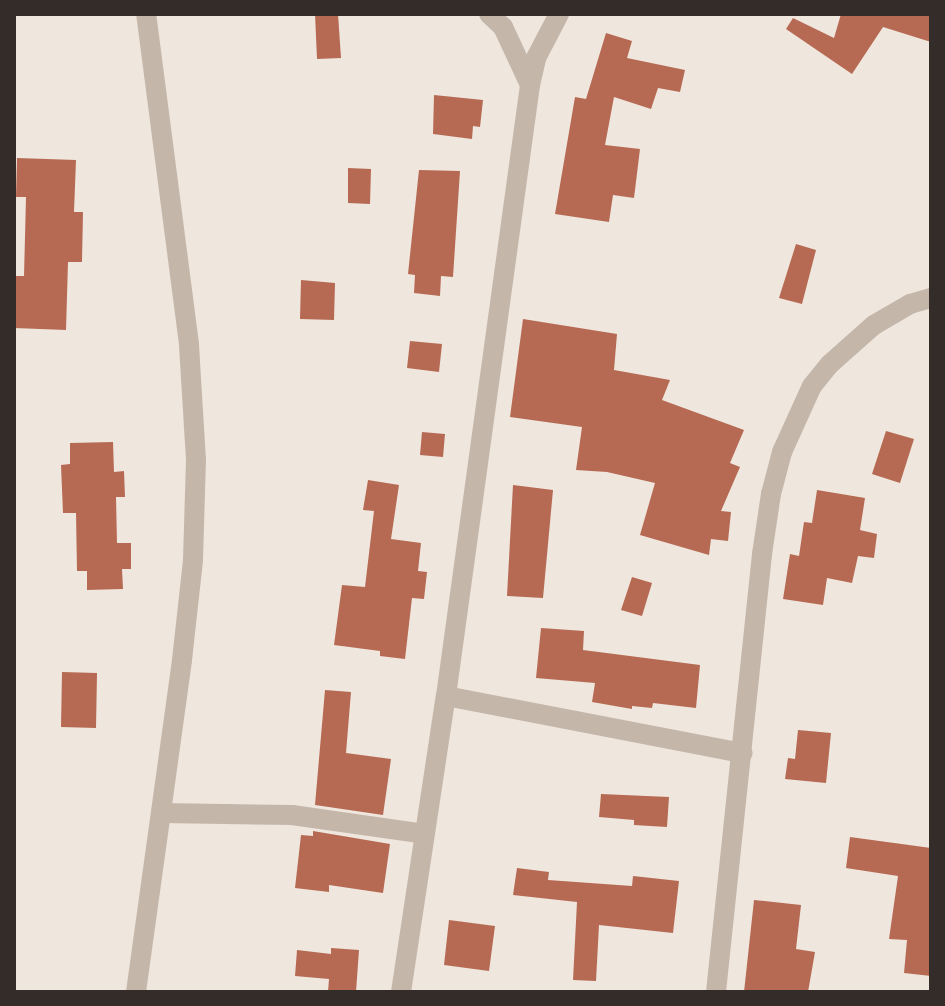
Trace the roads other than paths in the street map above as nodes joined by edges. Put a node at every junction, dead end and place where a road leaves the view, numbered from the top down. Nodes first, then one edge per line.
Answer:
1 (146, 14) edge
2 (489, 14) edge
3 (559, 14) edge
4 (530, 85) junction
5 (931, 298) edge
6 (446, 696) junction
7 (743, 753) junction
8 (161, 813) junction
9 (425, 834) junction
10 (136, 992) edge
11 (401, 992) edge
12 (716, 992) edge

1 - 8 street
2 - 4 street
3 - 4 street
4 - 6 street
5 - 7 street
6 - 7 street
6 - 9 street
7 - 12 street
8 - 9 street
8 - 10 street
9 - 11 street

